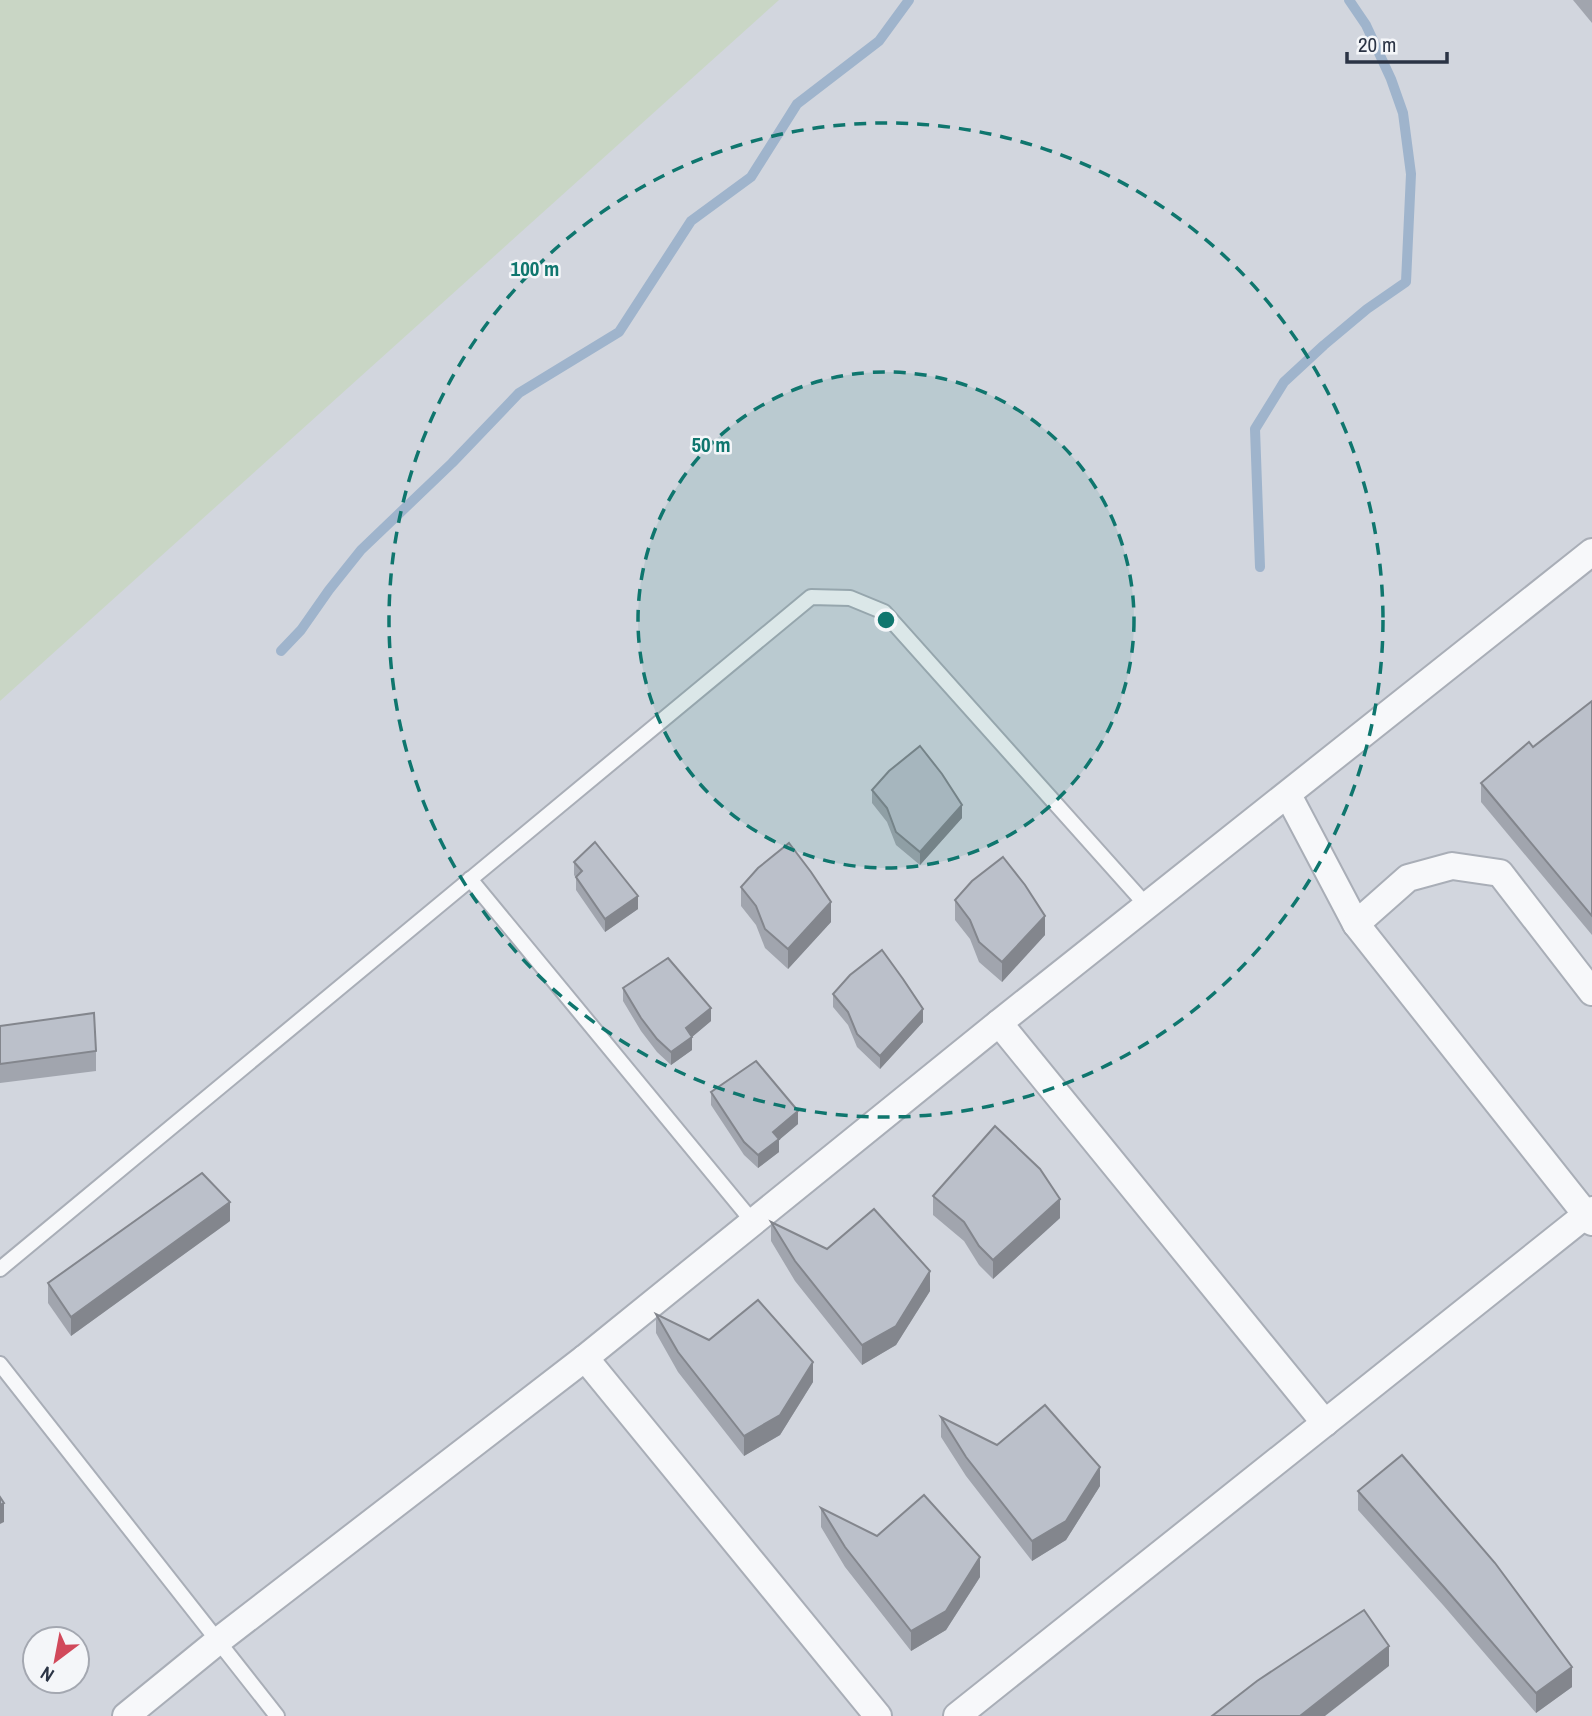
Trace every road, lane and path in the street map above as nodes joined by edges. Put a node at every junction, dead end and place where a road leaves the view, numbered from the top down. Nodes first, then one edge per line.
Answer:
1 (1592, 552) edge
2 (1287, 795) junction
3 (470, 879) junction
4 (1147, 906) junction
5 (1356, 924) junction
6 (1592, 992) edge
7 (999, 1023) junction
8 (1590, 1216) edge
9 (753, 1222) junction
10 (0, 1269) edge
11 (585, 1358) junction
12 (0, 1364) edge
13 (1325, 1423) junction
14 (218, 1641) junction
15 (126, 1716) edge
16 (277, 1716) edge
17 (878, 1716) edge
18 (957, 1716) edge

1 - 2 street
2 - 4 street
2 - 5 street
3 - 4 lane
3 - 9 lane
3 - 10 lane
4 - 7 street
5 - 6 street
5 - 8 street
7 - 9 street
7 - 13 street
8 - 13 street
9 - 11 street
11 - 14 street
11 - 17 street
12 - 14 lane
13 - 18 street
14 - 15 street
14 - 16 lane

